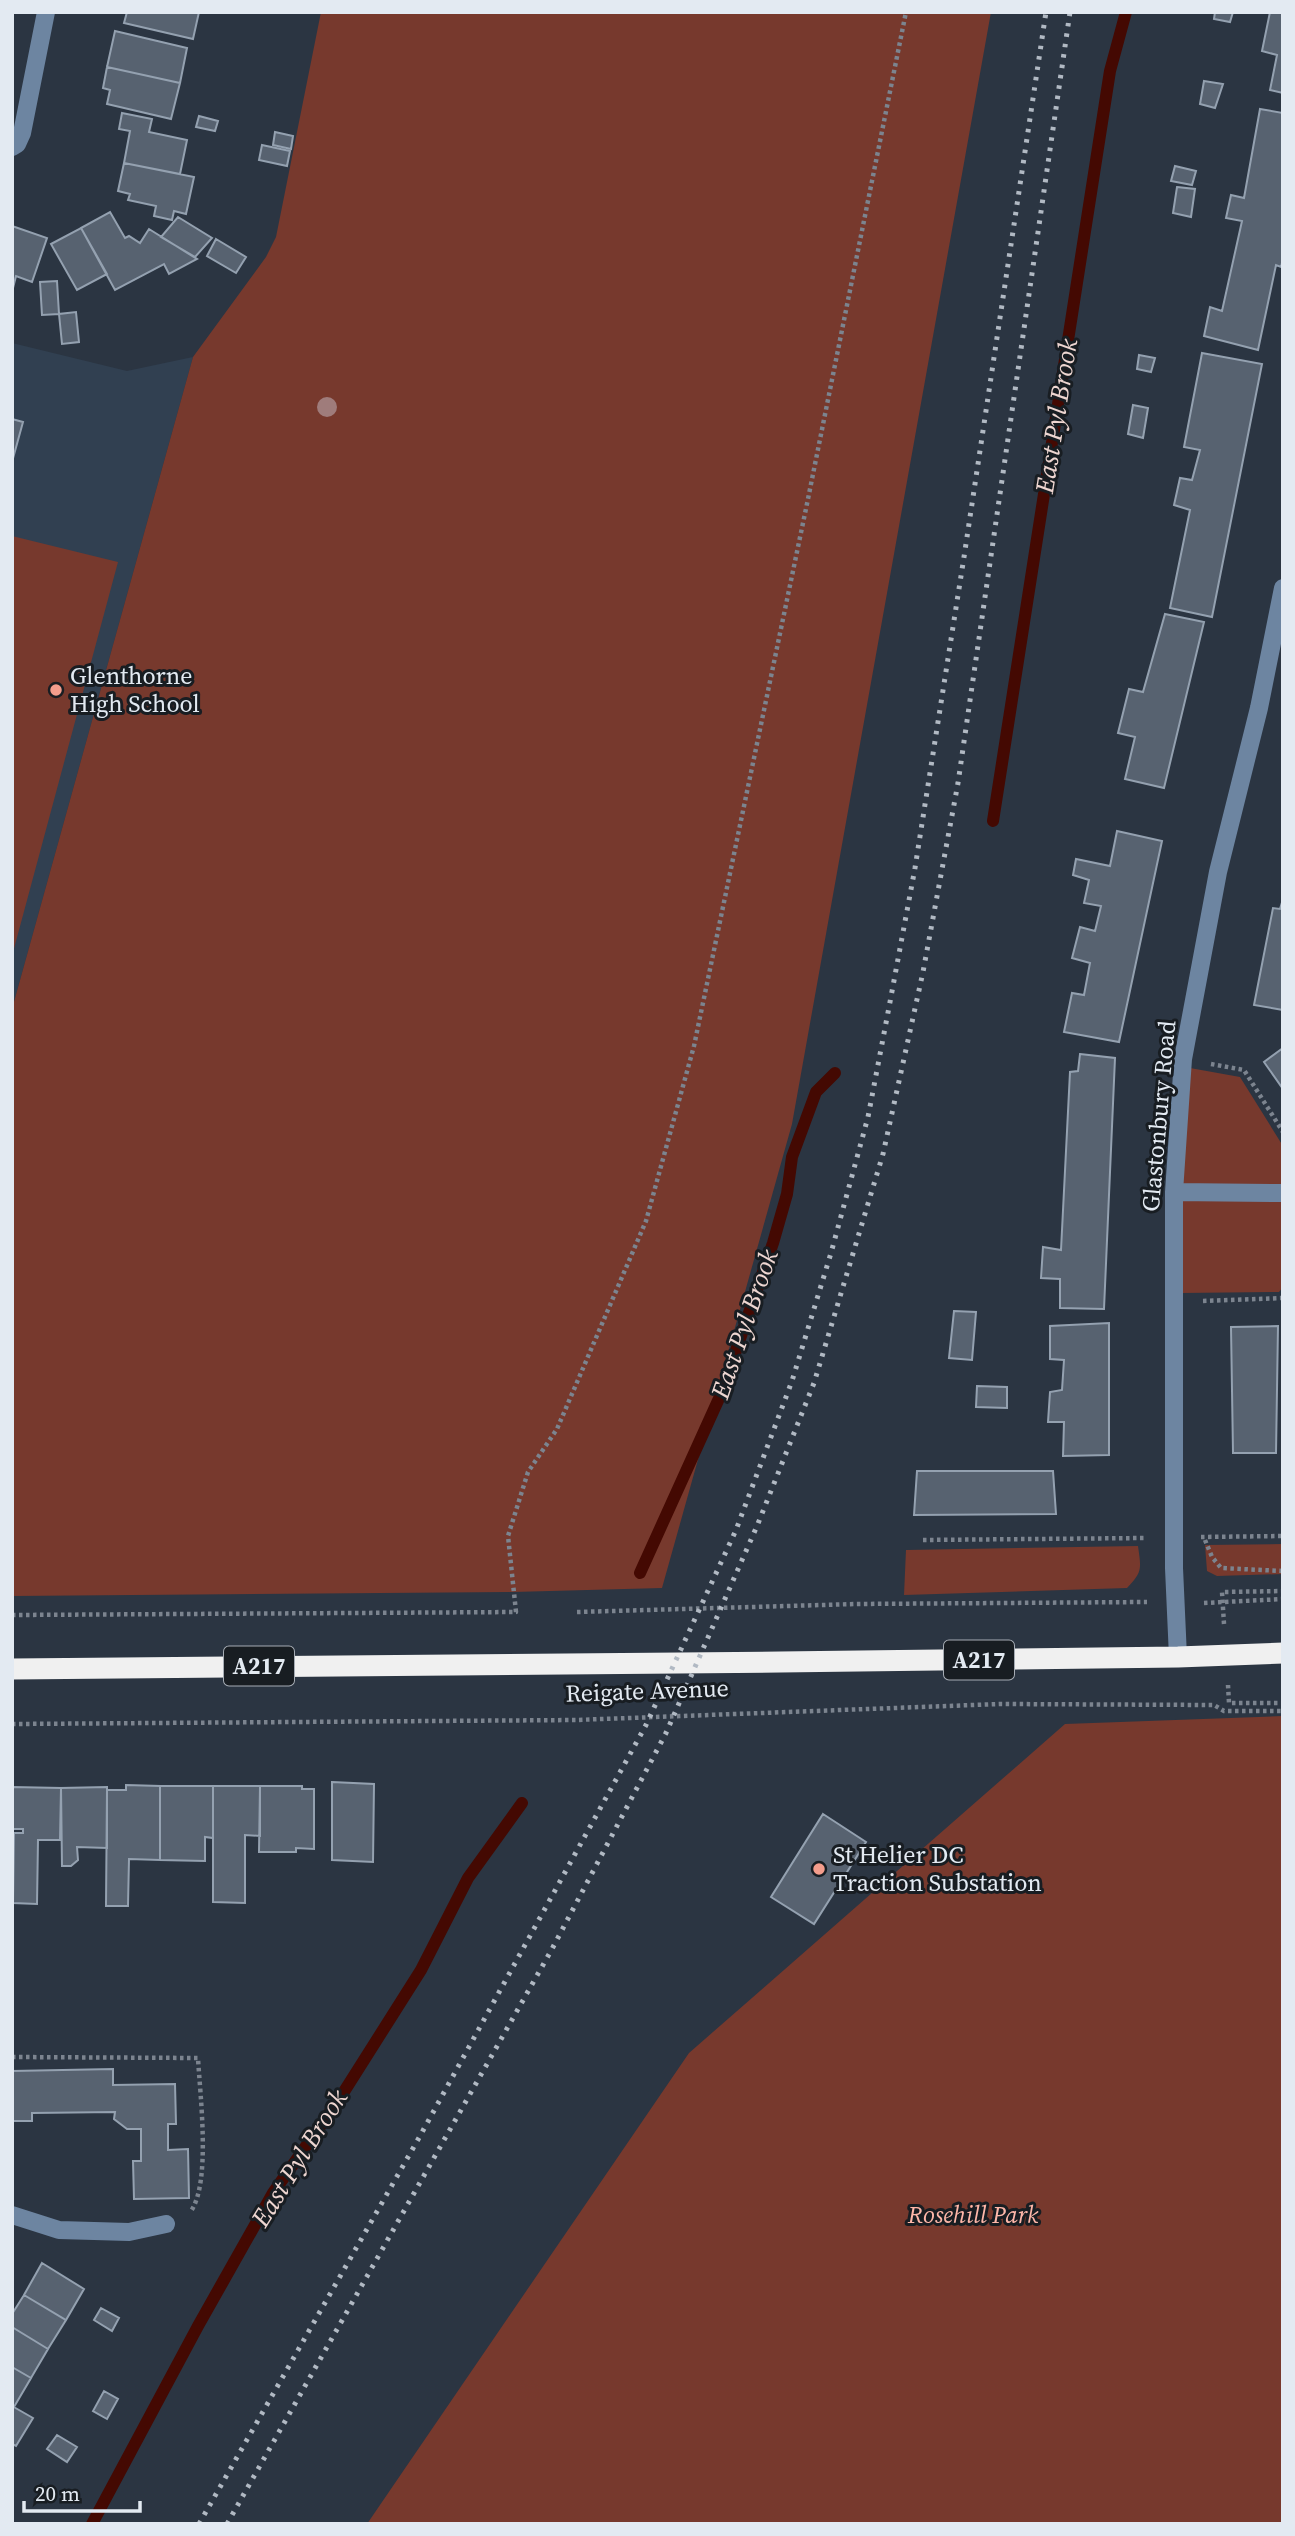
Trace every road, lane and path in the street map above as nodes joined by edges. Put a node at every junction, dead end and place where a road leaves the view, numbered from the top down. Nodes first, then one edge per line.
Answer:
1 (46, 12) edge
2 (906, 12) edge
3 (12, 147) edge
4 (1283, 588) edge
5 (1183, 1059) junction
6 (1283, 1132) edge
7 (1174, 1192) junction
8 (1283, 1193) edge
9 (1283, 1298) edge
10 (1174, 1302) junction
11 (1283, 1536) edge
12 (1203, 1537) junction
13 (1174, 1538) junction
14 (923, 1540) dead end
15 (1283, 1572) edge
16 (1283, 1599) edge
17 (1126, 1602) dead end
18 (1220, 1603) dead end
19 (577, 1612) dead end
20 (12, 1615) edge
21 (1283, 1653) edge
22 (1178, 1657) junction
23 (12, 1669) edge
24 (1283, 1711) edge
25 (12, 1724) edge
26 (12, 2057) edge
27 (12, 2215) edge
28 (166, 2224) joint

1 - 3 street
2 - 20 path
4 - 5 street, Glastonbury Road
5 - 6 path
5 - 7 street, Glastonbury Road
7 - 8 street
7 - 10 street, Glastonbury Road
9 - 10 path
10 - 13 street, Glastonbury Road
11 - 12 path
12 - 13 path
12 - 15 path
13 - 14 path
13 - 22 street, Glastonbury Road
16 - 18 path
17 - 19 path
21 - 22 highway, Reigate Avenue / A217
22 - 23 highway, Reigate Avenue / A217
24 - 25 path, Reigate Avenue
26 - 28 path
27 - 28 street

